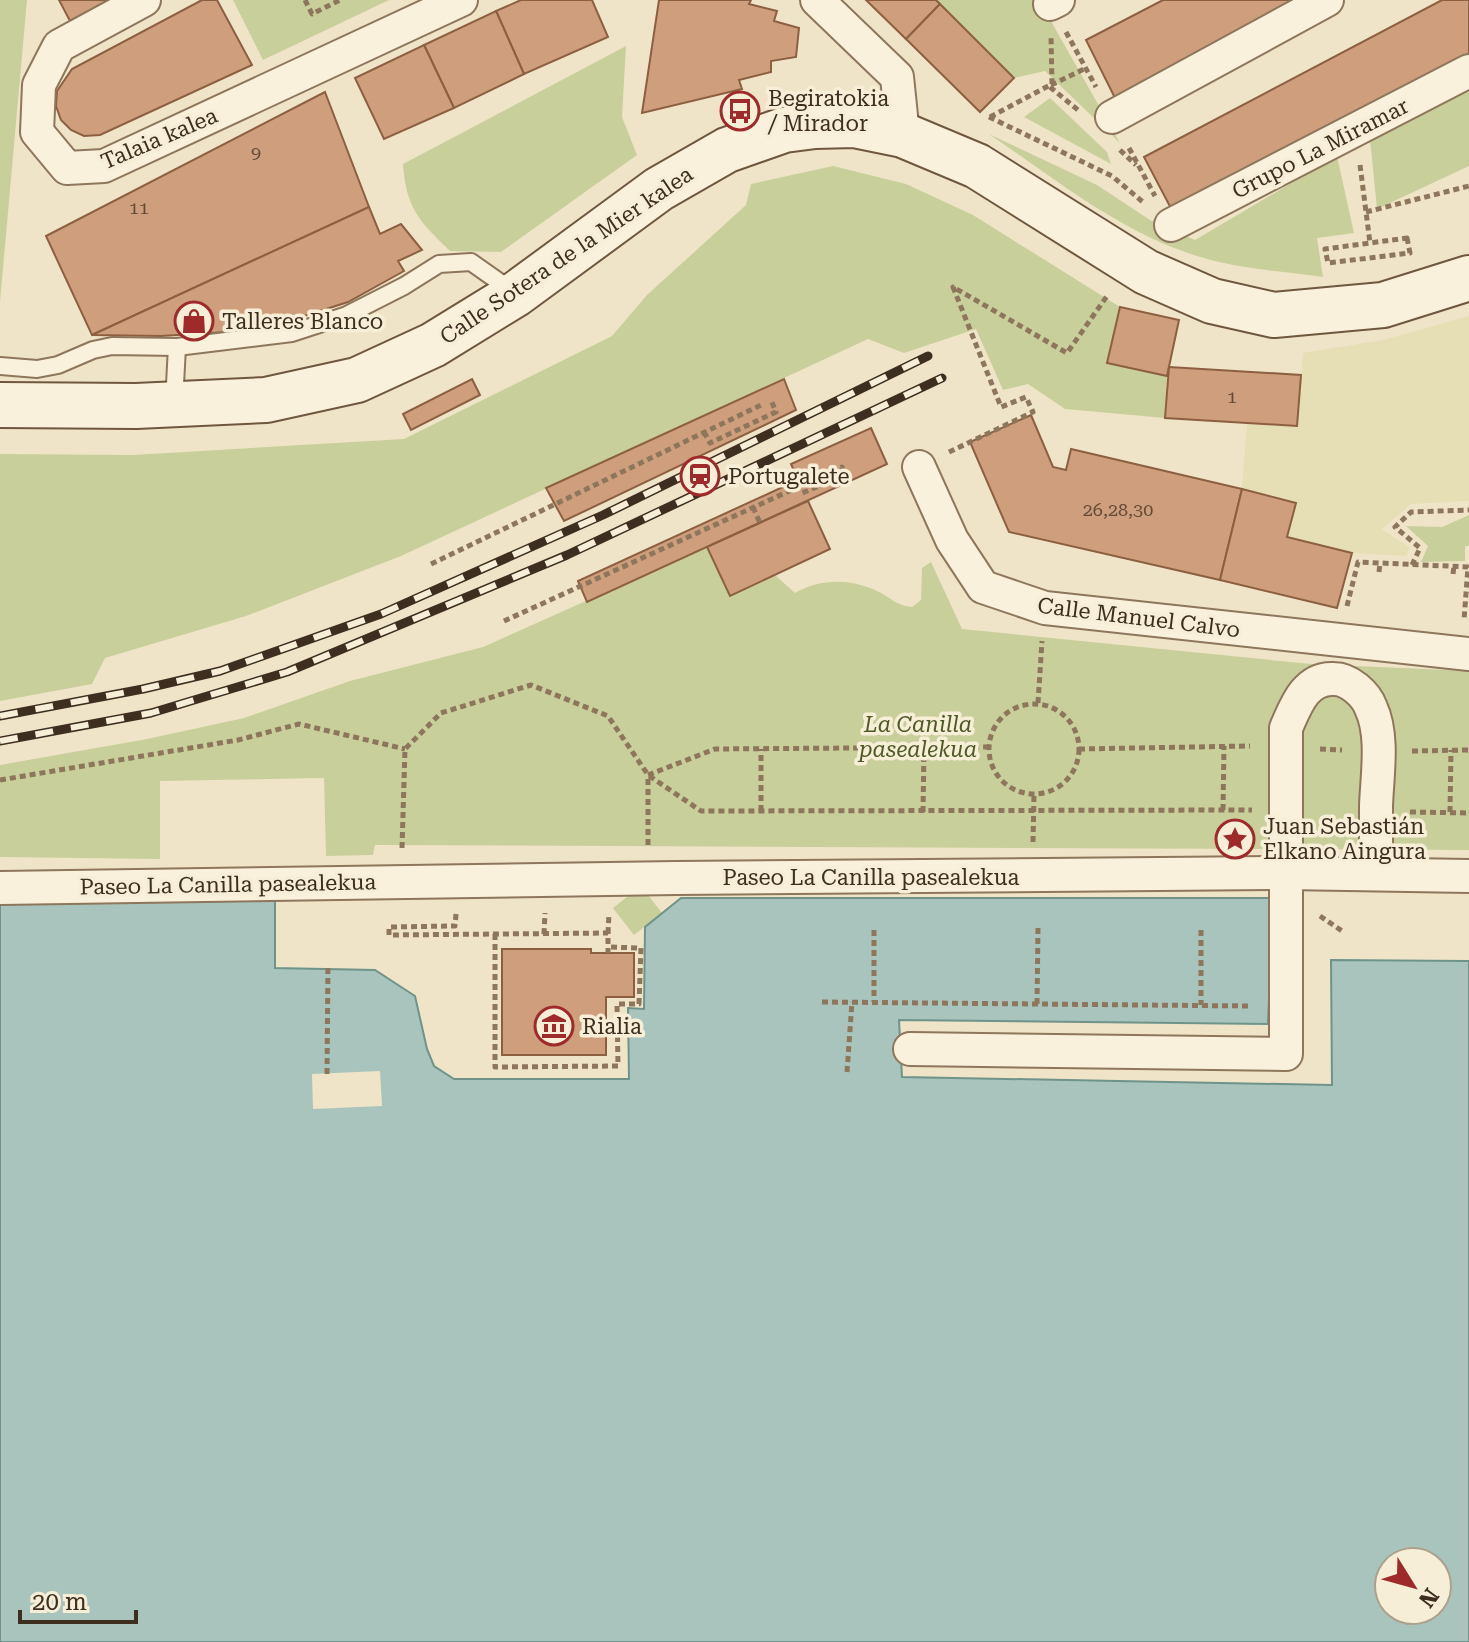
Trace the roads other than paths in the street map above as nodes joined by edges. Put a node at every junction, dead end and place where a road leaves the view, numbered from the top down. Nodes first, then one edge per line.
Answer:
1 (144, 0) edge
2 (461, 0) edge
3 (817, 0) edge
4 (1327, 0) edge
5 (1469, 71) edge
6 (1112, 117) dead end
7 (903, 135) junction
8 (1171, 225) dead end
9 (1469, 278) edge
10 (516, 294) junction
11 (177, 347) junction
12 (0, 366) edge
13 (174, 404) junction
14 (0, 405) edge
15 (919, 467) road end
16 (1339, 640) junction
17 (1469, 654) edge
18 (1335, 678) junction
19 (1286, 873) junction
20 (1376, 874) junction
21 (1469, 876) edge
22 (0, 888) edge
23 (910, 1049) dead end

1 - 2 street, Talaia kalea
3 - 7 street
4 - 6 street
5 - 8 street, Grupo La Miramar
7 - 9 street, Calle Sotera de la Mier kalea
7 - 10 street, Calle Sotera de la Mier kalea
10 - 11 lane
10 - 13 street, Calle Sotera de la Mier kalea
11 - 12 lane
11 - 13 lane
13 - 14 street, Calle Sotera de la Mier kalea
15 - 16 street, Calle Manuel Calvo
16 - 17 street, Calle Manuel Calvo
16 - 18 street
18 - 19 street
18 - 20 street
19 - 20 street, Paseo La Canilla pasealekua
19 - 22 street, Paseo La Canilla pasealekua
19 - 23 street
20 - 21 street, Paseo La Canilla pasealekua

